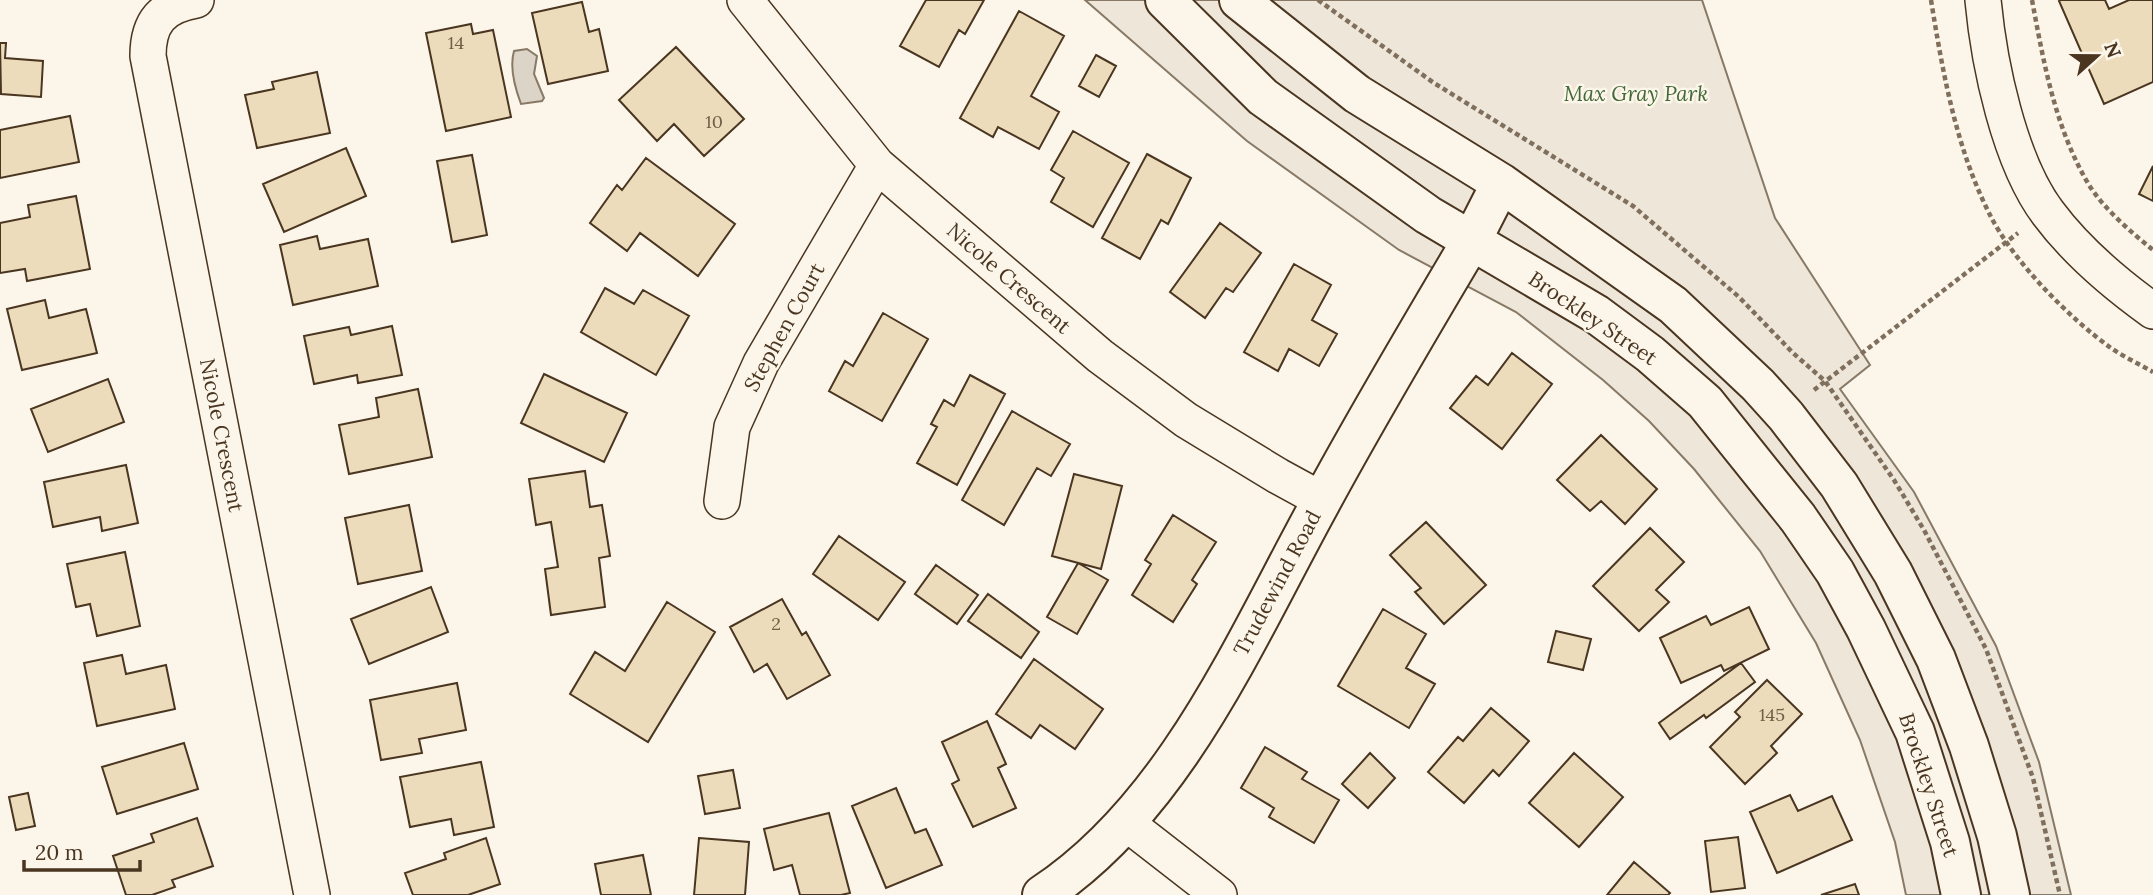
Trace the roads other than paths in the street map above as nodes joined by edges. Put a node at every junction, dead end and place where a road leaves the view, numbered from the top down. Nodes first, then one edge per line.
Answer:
1 (196, 0) edge
2 (745, 0) edge
3 (1165, 0) edge
4 (1239, 0) edge
5 (1983, 0) edge
6 (877, 165) junction
7 (1501, 183) junction
8 (1472, 240) junction
9 (2153, 311) edge
10 (1322, 500) junction
11 (722, 501) dead end
12 (1125, 822) junction
13 (312, 895) edge
14 (1042, 895) edge
15 (1219, 895) edge
16 (1961, 895) edge
17 (2010, 895) edge

1 - 13 street, Nicole Crescent
2 - 6 street, Nicole Crescent
3 - 8 main road, Brockley Street
4 - 7 main road
5 - 9 street
6 - 10 street, Nicole Crescent
6 - 11 street, Stephen Court
7 - 8 main road, Trudewind Road
7 - 17 main road
8 - 10 main road, Trudewind Road
8 - 16 main road, Brockley Street
10 - 12 main road, Trudewind Road
12 - 14 main road, Trudewind Road
12 - 15 street

